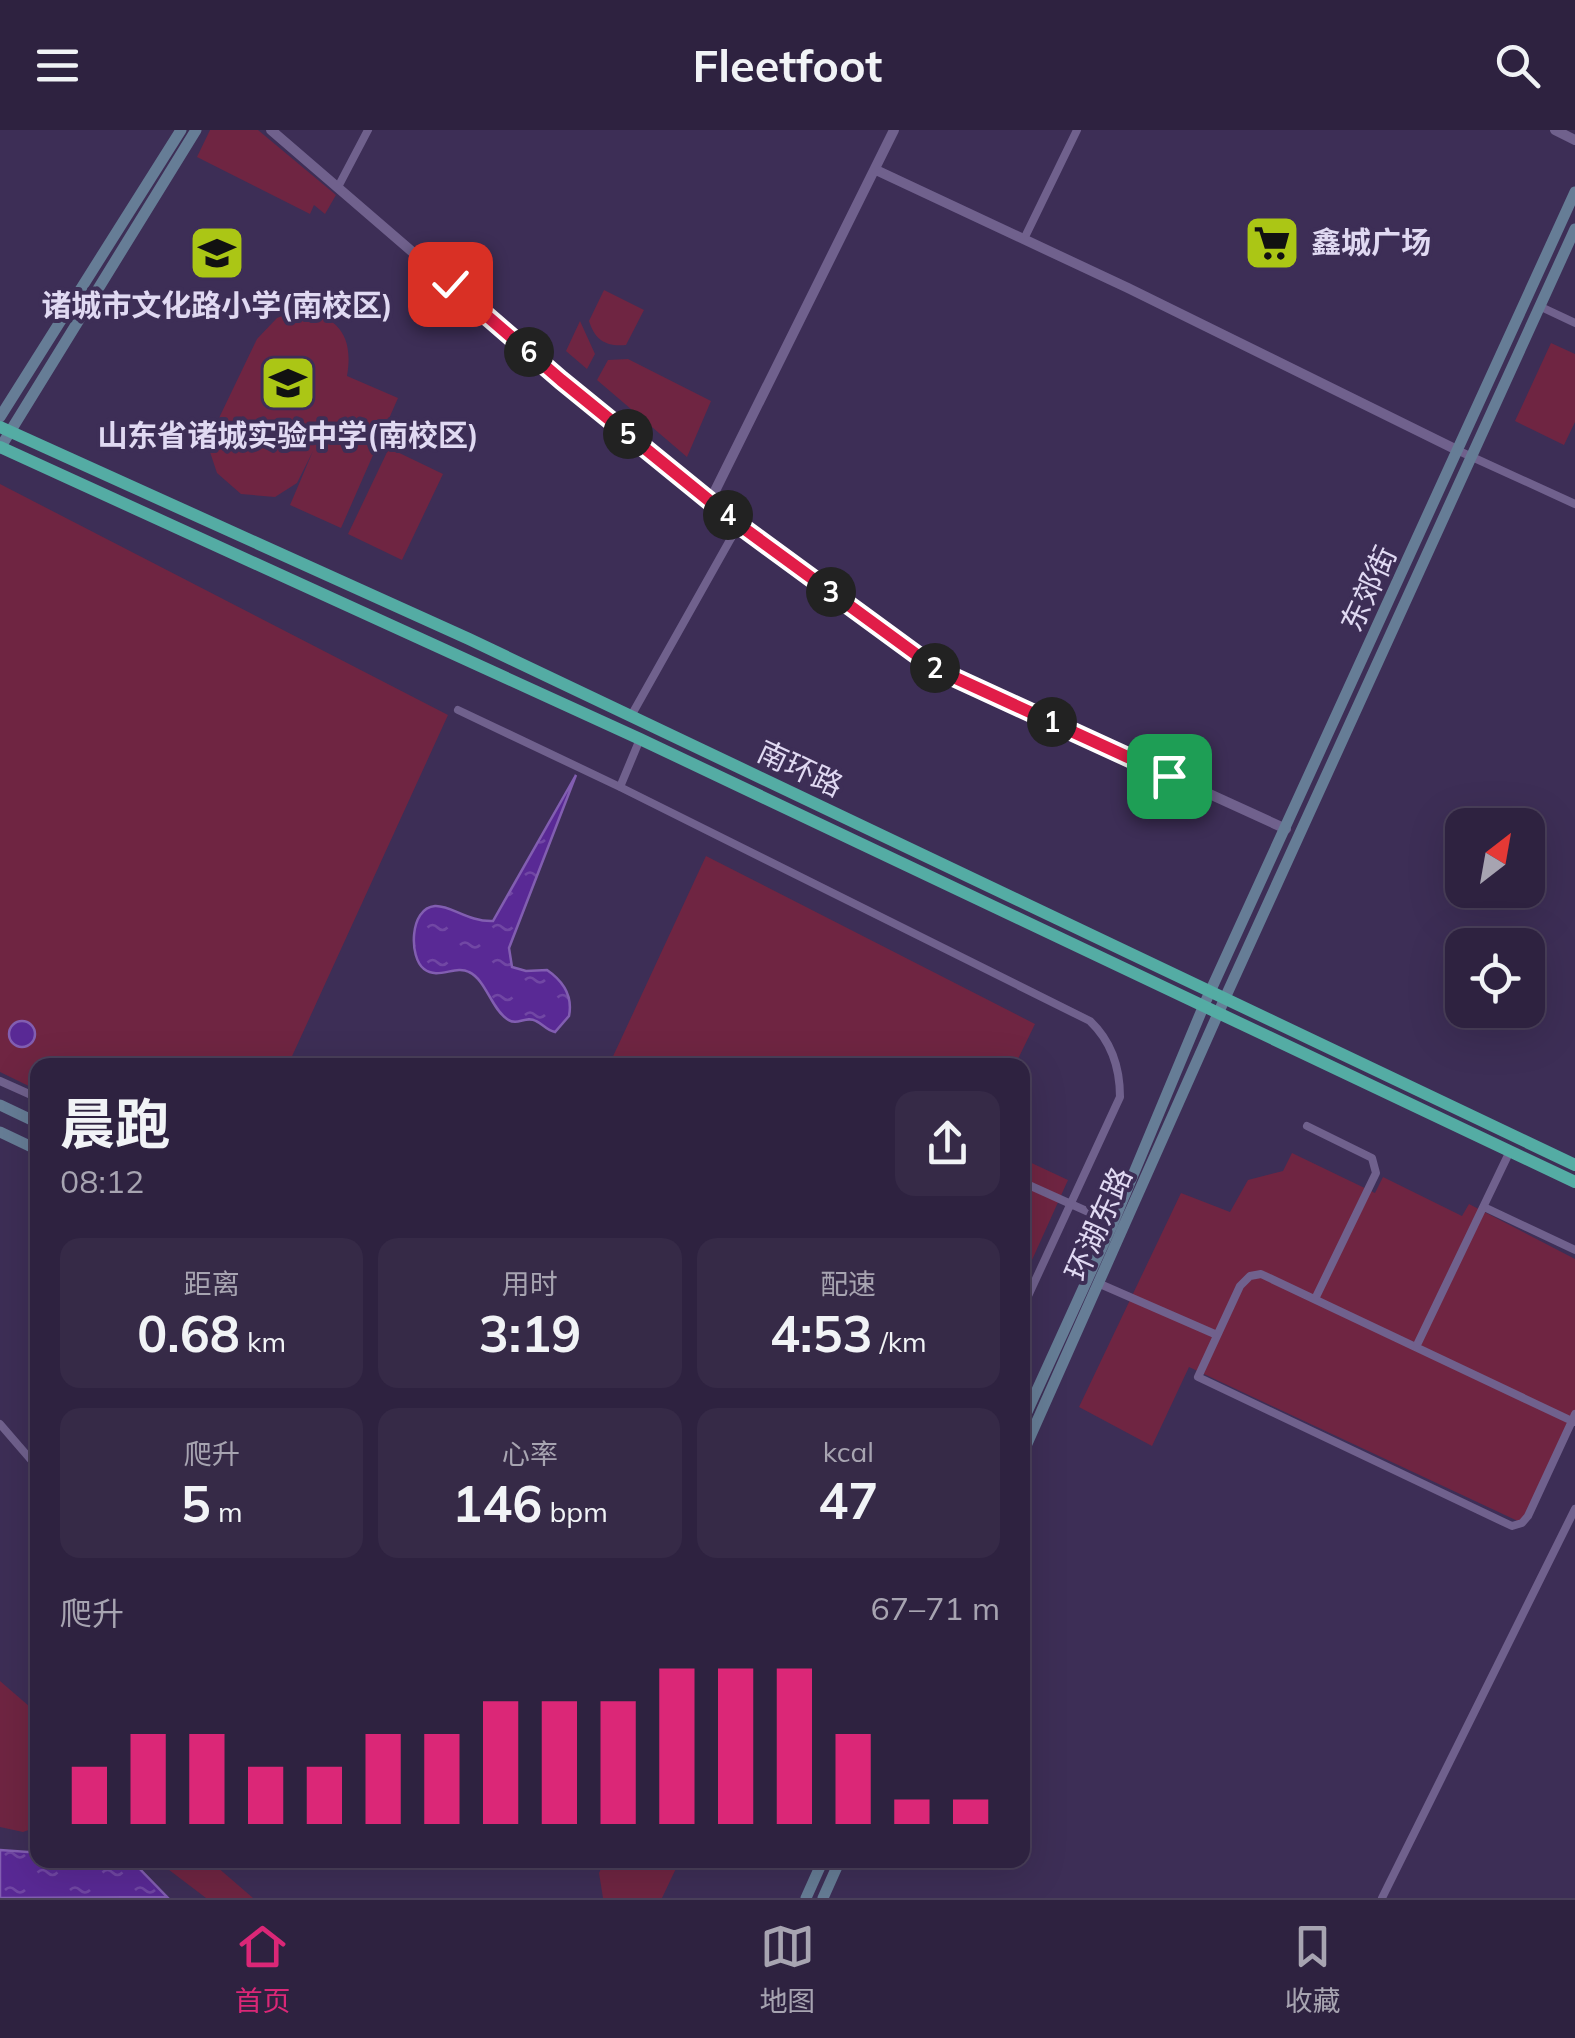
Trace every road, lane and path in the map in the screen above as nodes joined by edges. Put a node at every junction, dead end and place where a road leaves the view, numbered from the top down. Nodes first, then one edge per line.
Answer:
1 (182, 130) edge
2 (196, 130) edge
3 (271, 130) edge
4 (368, 130) edge
5 (894, 130) edge
6 (1077, 130) edge
7 (1555, 130) edge
8 (1575, 140) edge
9 (876, 170) junction
10 (338, 187) junction
11 (1575, 192) edge
12 (1575, 229) edge
13 (1024, 239) junction
14 (1526, 300) junction
15 (1540, 306) junction
16 (1575, 323) edge
17 (0, 418) edge
18 (5, 428) edge
19 (0, 447) edge
20 (1466, 454) junction
21 (710, 501) junction
22 (1575, 504) edge
23 (738, 524) junction
24 (458, 710) dead end
25 (631, 717) junction
26 (640, 739) junction
27 (620, 787) junction
28 (1286, 829) junction
29 (1208, 998) junction
30 (1226, 998) junction
31 (1220, 1012) junction
32 (0, 1080) edge
33 (30, 1094) edge
34 (0, 1105) edge
35 (30, 1119) edge
36 (1307, 1126) dead end
37 (0, 1132) edge
38 (30, 1146) edge
39 (1510, 1151) junction
40 (1575, 1164) edge
41 (1575, 1182) edge
42 (1030, 1185) edge
43 (1072, 1203) junction
44 (1484, 1207) junction
45 (1113, 1223) junction
46 (1575, 1250) edge
47 (1100, 1284) junction
48 (1030, 1293) edge
49 (1315, 1299) junction
50 (1217, 1335) junction
51 (1416, 1347) junction
52 (1030, 1405) edge
53 (1574, 1419) edge
54 (0, 1424) edge
55 (1030, 1437) edge
56 (30, 1459) edge
57 (1575, 1509) edge
58 (819, 1868) edge
59 (836, 1868) edge
60 (806, 1898) edge
61 (823, 1898) edge
62 (1382, 1898) edge

1 - 17 main road
2 - 18 main road
3 - 10 street
4 - 10 street
5 - 9 street
6 - 13 street
7 - 8 street
9 - 13 street
9 - 21 street
10 - 21 street
11 - 14 main road, 东郊街
12 - 15 main road, 东郊街
13 - 20 street
14 - 15 street
14 - 20 main road, 东郊街
15 - 16 street
15 - 20 main road, 东郊街
18 - 19 main road
18 - 25 highway, 南环路
19 - 26 highway, 南环路
20 - 22 street
20 - 28 main road, 东郊街
20 - 30 main road, 东郊街
21 - 23 street
23 - 25 street
23 - 28 street
24 - 27 street
25 - 29 highway, 南环路
26 - 27 street
26 - 29 highway, 南环路
27 - 43 street
28 - 29 main road, 东郊街
29 - 30 highway, 南环路
29 - 31 highway, 南环路
29 - 45 main road, 环湖东路
30 - 31 main road, 东郊街
30 - 40 highway, 南环路
31 - 39 highway, 南环路
31 - 47 main road, 环湖东路
32 - 33 street
34 - 35 main road
36 - 49 street
37 - 38 main road
39 - 41 highway, 南环路
39 - 44 street
42 - 43 street
43 - 45 street
43 - 48 street
44 - 46 street
44 - 51 street
45 - 52 main road, 环湖东路
47 - 50 street
47 - 55 main road, 环湖东路
49 - 50 street
49 - 51 street
50 - 53 street
51 - 53 street
54 - 56 street
57 - 62 street
58 - 60 main road
59 - 61 main road

